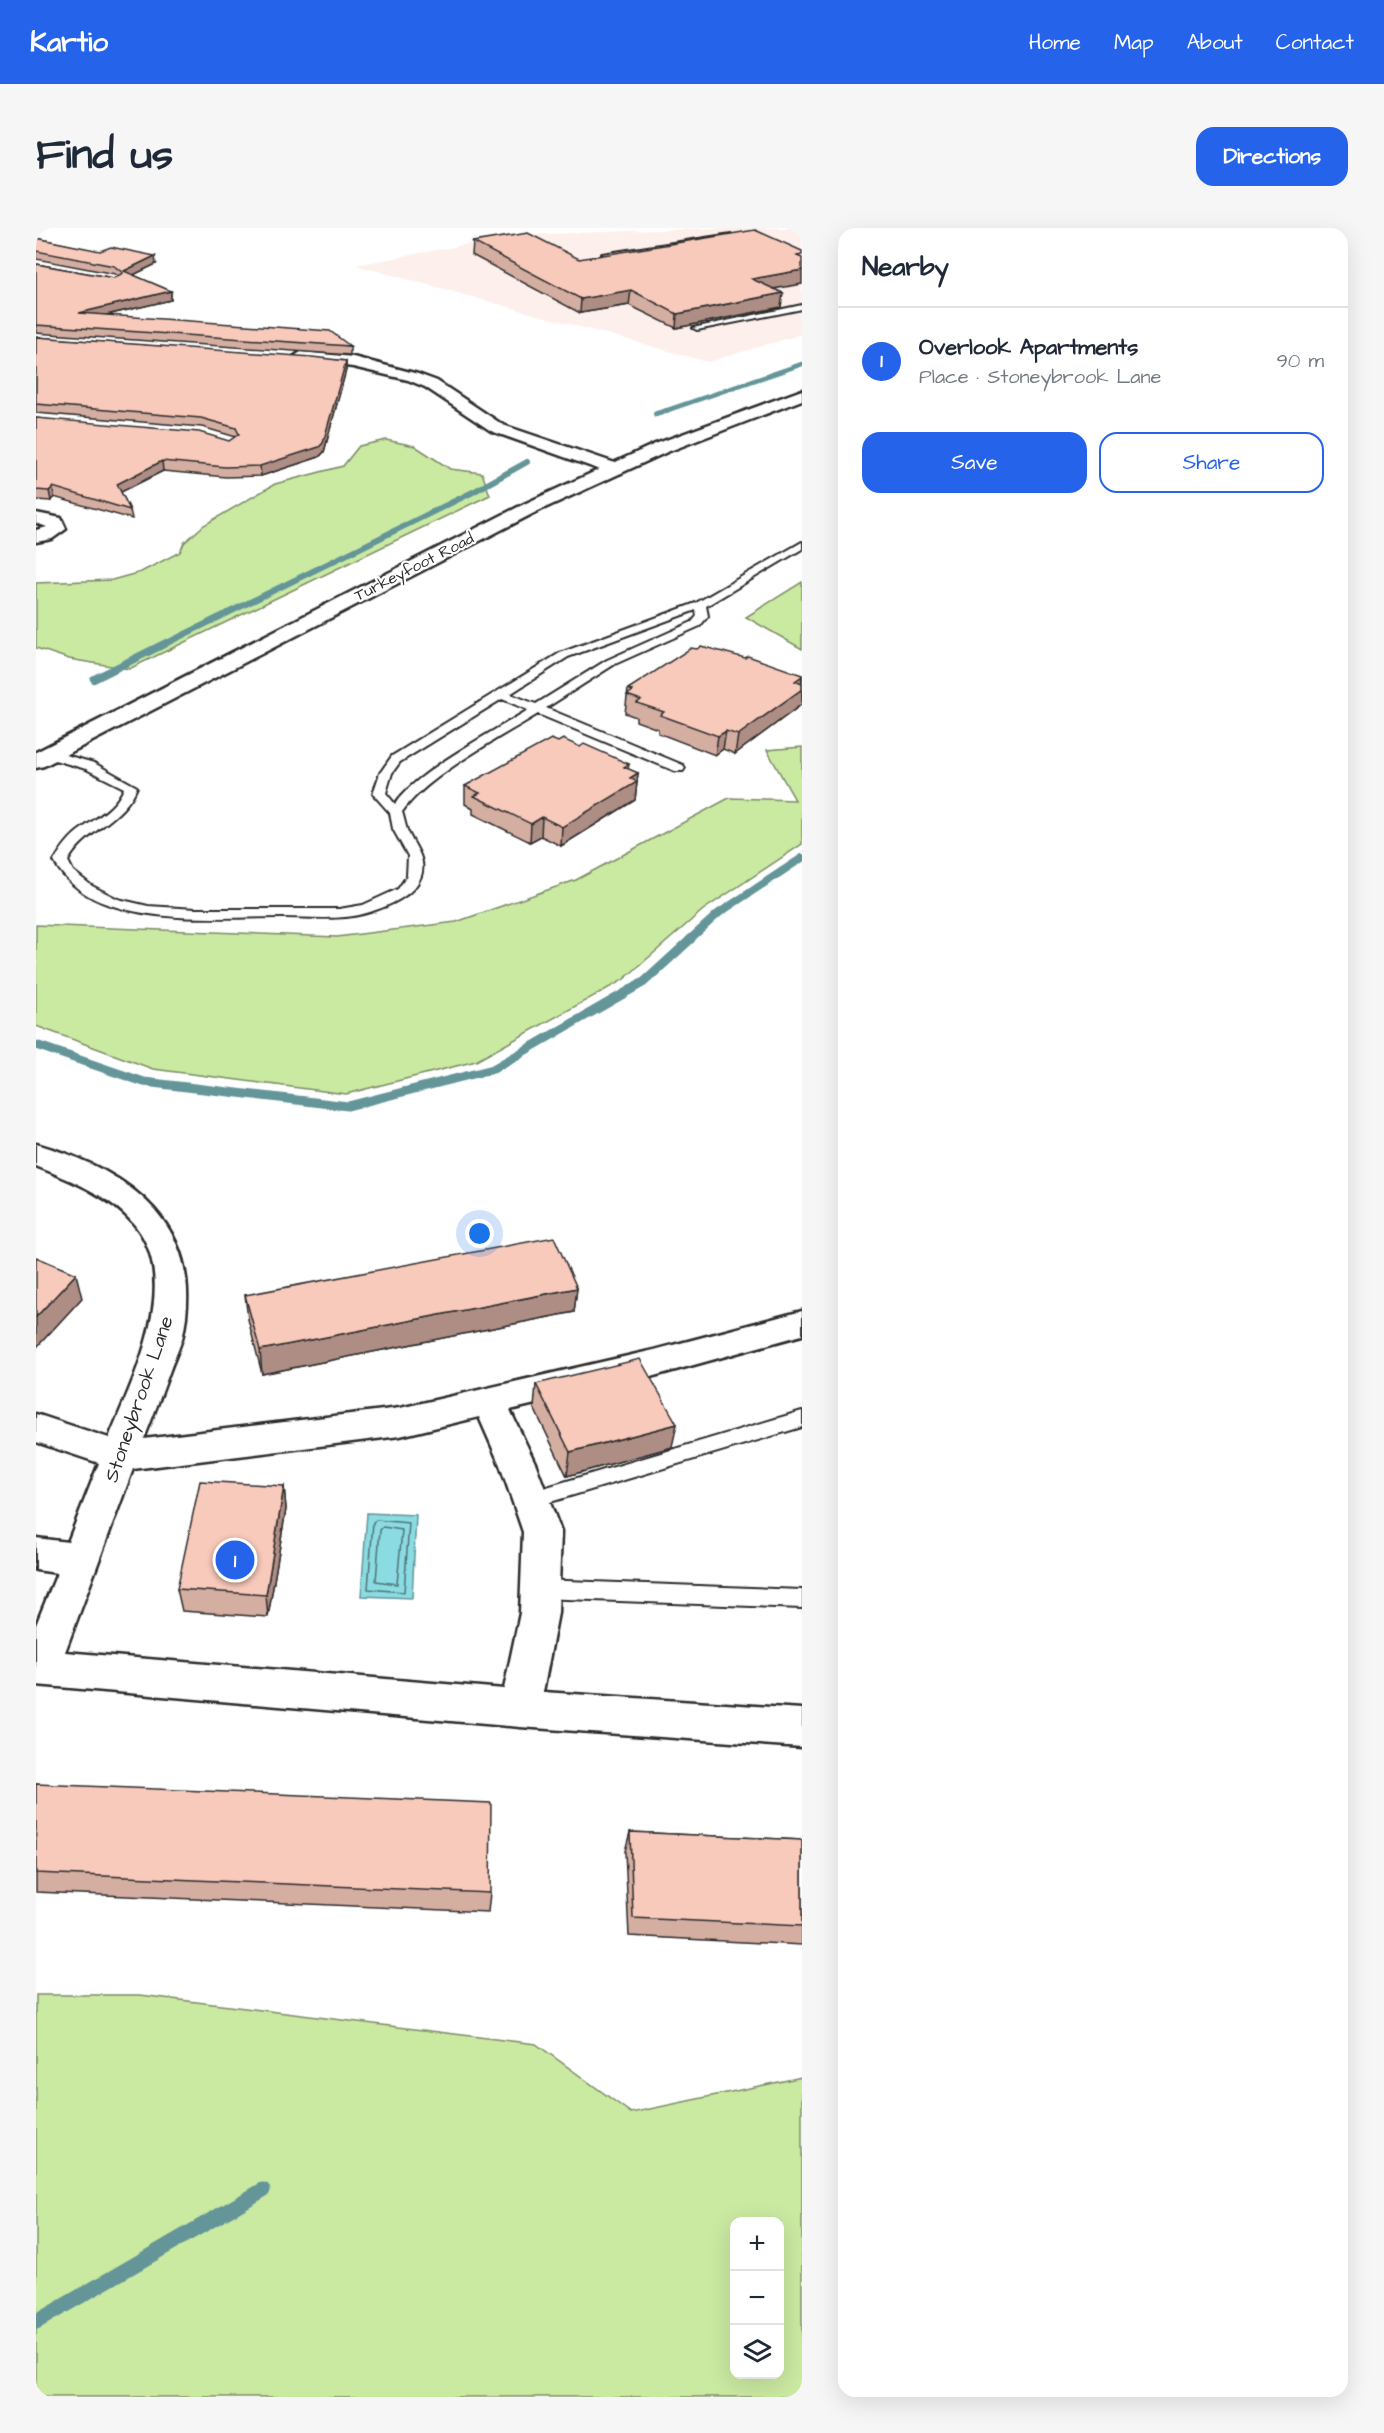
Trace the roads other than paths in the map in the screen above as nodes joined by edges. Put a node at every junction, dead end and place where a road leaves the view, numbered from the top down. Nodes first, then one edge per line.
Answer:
1 (744, 236) edge
2 (606, 254) edge
3 (802, 307) edge
4 (697, 328) edge
5 (290, 357) edge
6 (802, 395) edge
7 (615, 469) junction
8 (36, 518) edge
9 (36, 536) edge
10 (802, 545) edge
11 (700, 605) junction
12 (501, 694) junction
13 (536, 709) junction
14 (40, 754) edge
15 (679, 768) dead end
16 (396, 812) junction
17 (36, 1154) edge
18 (802, 1323) edge
19 (489, 1401) junction
20 (802, 1419) edge
21 (36, 1428) edge
22 (120, 1456) junction
23 (530, 1500) junction
24 (36, 1554) edge
25 (81, 1560) junction
26 (540, 1588) junction
27 (802, 1599) edge
28 (38, 1667) edge
29 (520, 1709) junction
30 (802, 1728) edge

1 - 2 lane
3 - 4 lane
5 - 7 street
6 - 7 street, Turkeyfoot Road
7 - 14 street, Turkeyfoot Road
8 - 9 street
10 - 11 lane
11 - 12 lane
11 - 13 lane
12 - 13 lane
12 - 16 lane
13 - 15 lane
13 - 16 lane
14 - 16 lane
17 - 22 street, Stoneybrook Lane
18 - 19 street
19 - 22 street
19 - 23 street
20 - 23 lane
21 - 22 street
22 - 25 street, Stoneybrook Lane
23 - 26 street
24 - 25 street
25 - 28 street, Stoneybrook Lane
26 - 27 lane
26 - 29 street
28 - 29 street
29 - 30 street

